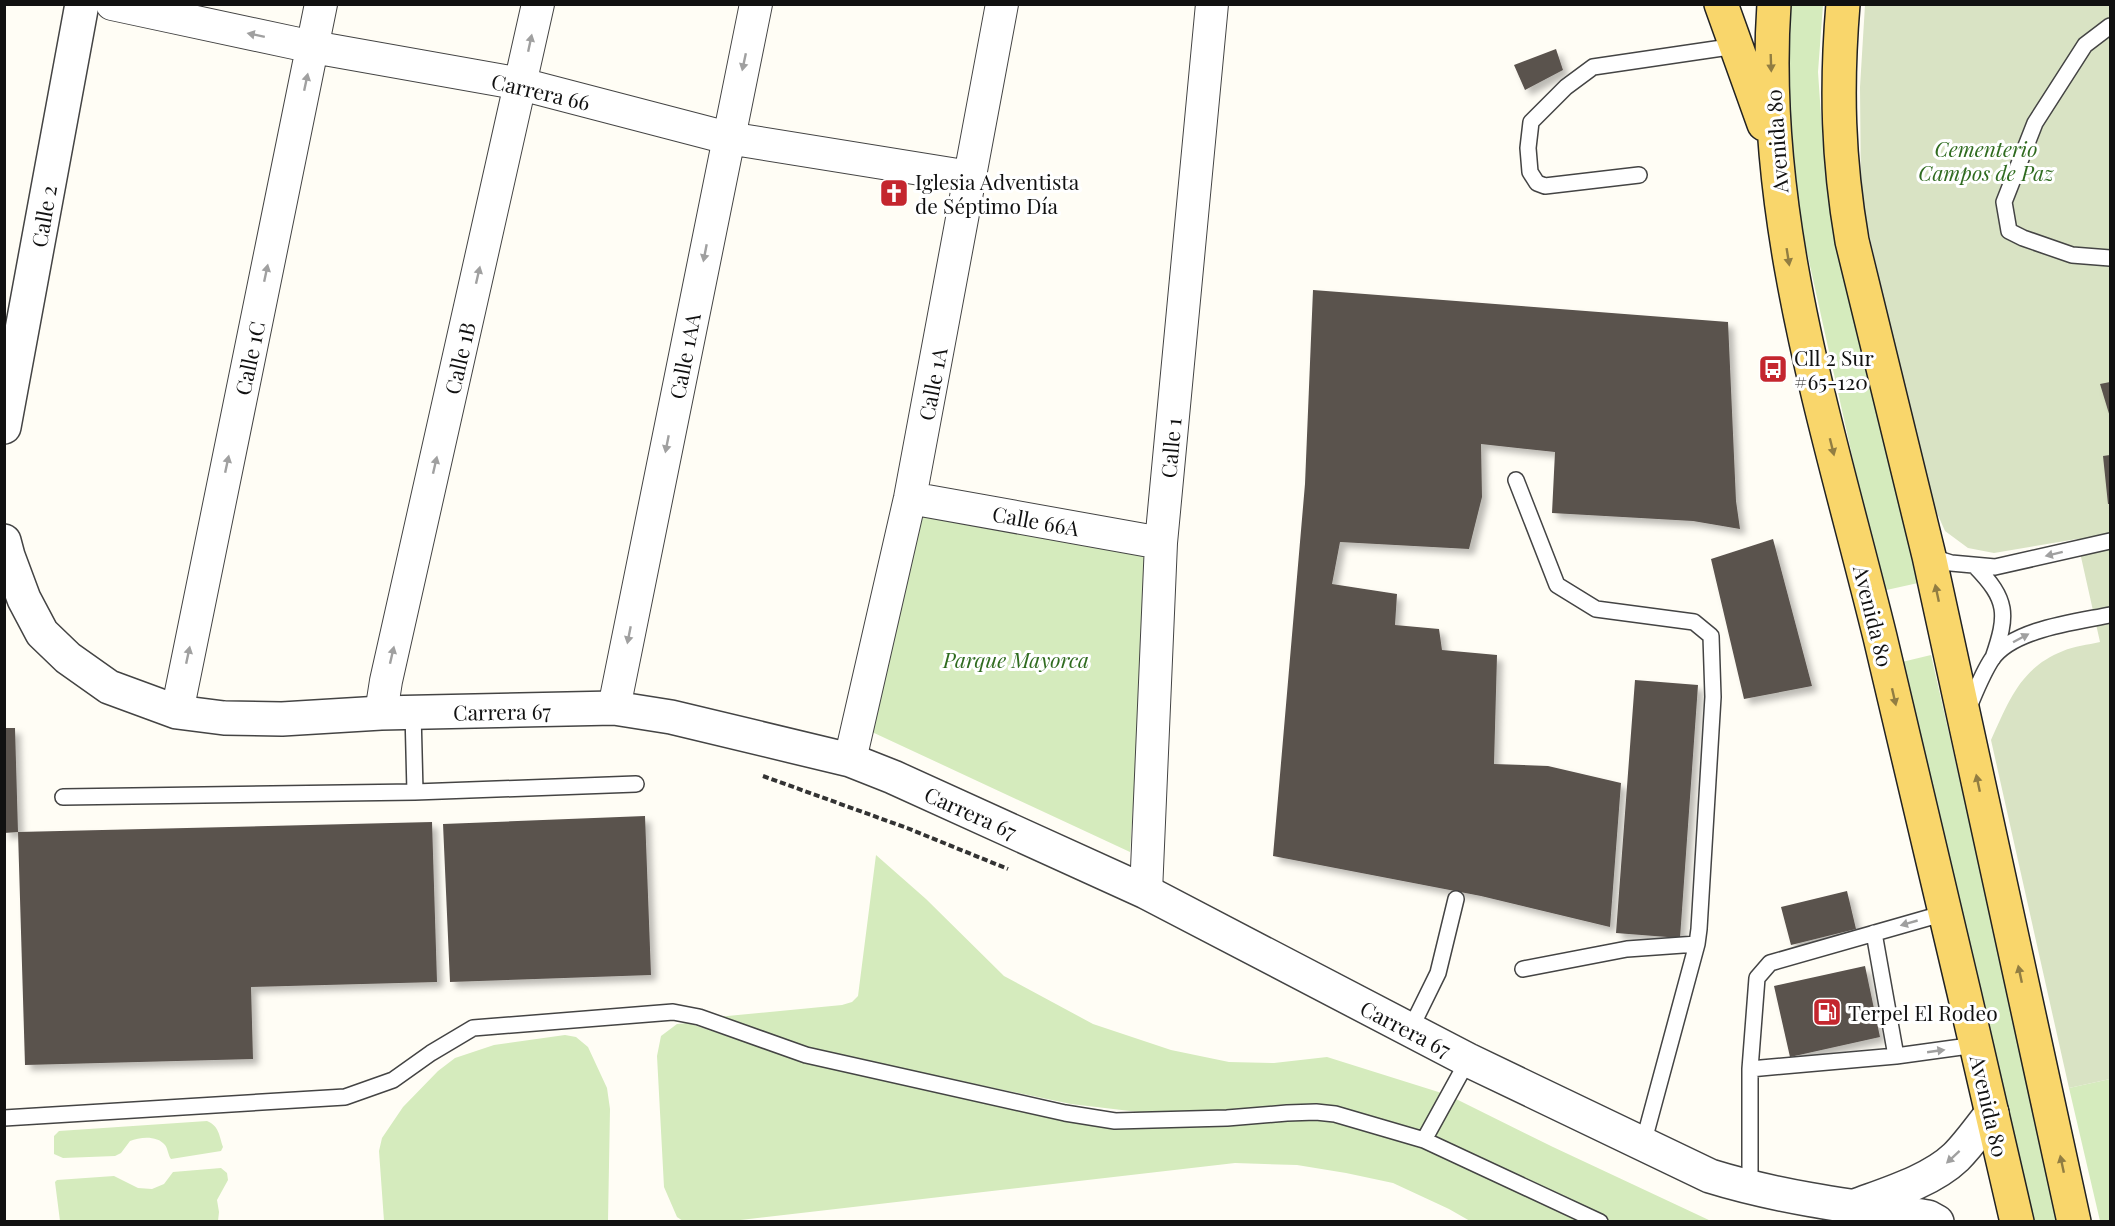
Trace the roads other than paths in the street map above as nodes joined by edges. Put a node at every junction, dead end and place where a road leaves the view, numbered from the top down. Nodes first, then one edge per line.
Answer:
1 (82, 4) edge
2 (112, 4) edge
3 (321, 4) edge
4 (538, 4) edge
5 (756, 4) edge
6 (1002, 4) edge
7 (1212, 4) edge
8 (1721, 4) edge
9 (1774, 4) edge
10 (1843, 4) edge
11 (2110, 26) edge
12 (1736, 46) junction
13 (313, 47) junction
14 (521, 84) junction
15 (728, 138) junction
16 (1775, 156) junction
17 (1639, 175) dead end
18 (970, 177) junction
19 (2110, 258) edge
20 (4, 428) edge
21 (1516, 480) dead end
22 (910, 498) junction
23 (4, 541) edge
24 (2110, 541) edge
25 (1161, 543) junction
26 (1929, 556) junction
27 (1975, 566) junction
28 (2110, 615) edge
29 (1993, 658) junction
30 (614, 708) junction
31 (177, 712) junction
32 (397, 712) junction
33 (1964, 717) junction
34 (850, 760) junction
35 (636, 784) dead end
36 (415, 792) junction
37 (63, 797) dead end
38 (1146, 892) junction
39 (1456, 899) dead end
40 (1945, 913) junction
41 (1874, 933) junction
42 (1696, 944) junction
43 (1523, 969) dead end
44 (1410, 1030) junction
45 (1976, 1045) junction
46 (1896, 1056) junction
47 (1468, 1060) junction
48 (1750, 1069) junction
49 (1992, 1113) junction
50 (4, 1118) edge
51 (1424, 1140) junction
52 (1643, 1144) junction
53 (1750, 1188) junction
54 (1853, 1207) junction
55 (1600, 1221) edge
56 (1937, 1221) edge
57 (2017, 1221) edge
58 (2074, 1221) edge

1 - 20 street, Calle 2
13 -> 2 street, Carrera 66
3 - 13 street, Calle 1C
14 -> 4 street, Calle 1B
5 -> 15 street, Calle 1AA
6 - 18 street, Calle 1A
7 - 25 street, Calle 1
8 - 12 main road
9 -> 16 main road, Avenida 80
10 - 26 main road
11 - 19 lane
12 - 16 main road
12 - 17 lane
13 - 14 street, Carrera 66
31 -> 13 street, Calle 1C
14 - 15 street, Carrera 66
32 -> 14 street, Calle 1B
15 - 18 street, Carrera 66
15 -> 30 street, Calle 1AA
16 -> 40 main road, Avenida 80
18 - 22 street, Calle 1A
21 - 42 lane
22 - 25 street, Calle 66A
22 - 34 street, Calle 1A
23 - 31 street, Carrera 67
24 -> 27 lane
25 - 38 street, Calle 1
26 - 27 lane
33 -> 26 main road
27 - 29 lane
29 -> 28 lane
29 - 33 lane
30 - 32 street, Carrera 67
30 - 34 street, Carrera 67
31 - 32 street, Carrera 67
32 - 36 lane
58 -> 33 main road
34 - 38 street, Carrera 67
35 - 36 lane
36 - 37 lane
38 - 44 street, Carrera 67
39 - 44 lane
40 -> 41 lane
40 - 45 main road, Avenida 80
41 - 46 lane
41 - 48 lane
42 - 43 lane
42 - 52 lane
44 - 47 street, Carrera 67
46 -> 45 lane
45 - 49 main road, Avenida 80
46 - 48 lane
47 - 51 lane
47 - 52 street, Carrera 67
48 - 53 lane
49 -> 54 street
49 - 57 main road, Avenida 80
50 - 51 lane
51 - 55 lane
52 - 53 street, Carrera 67
53 - 54 street, Carrera 67
54 - 56 street, Carrera 67

